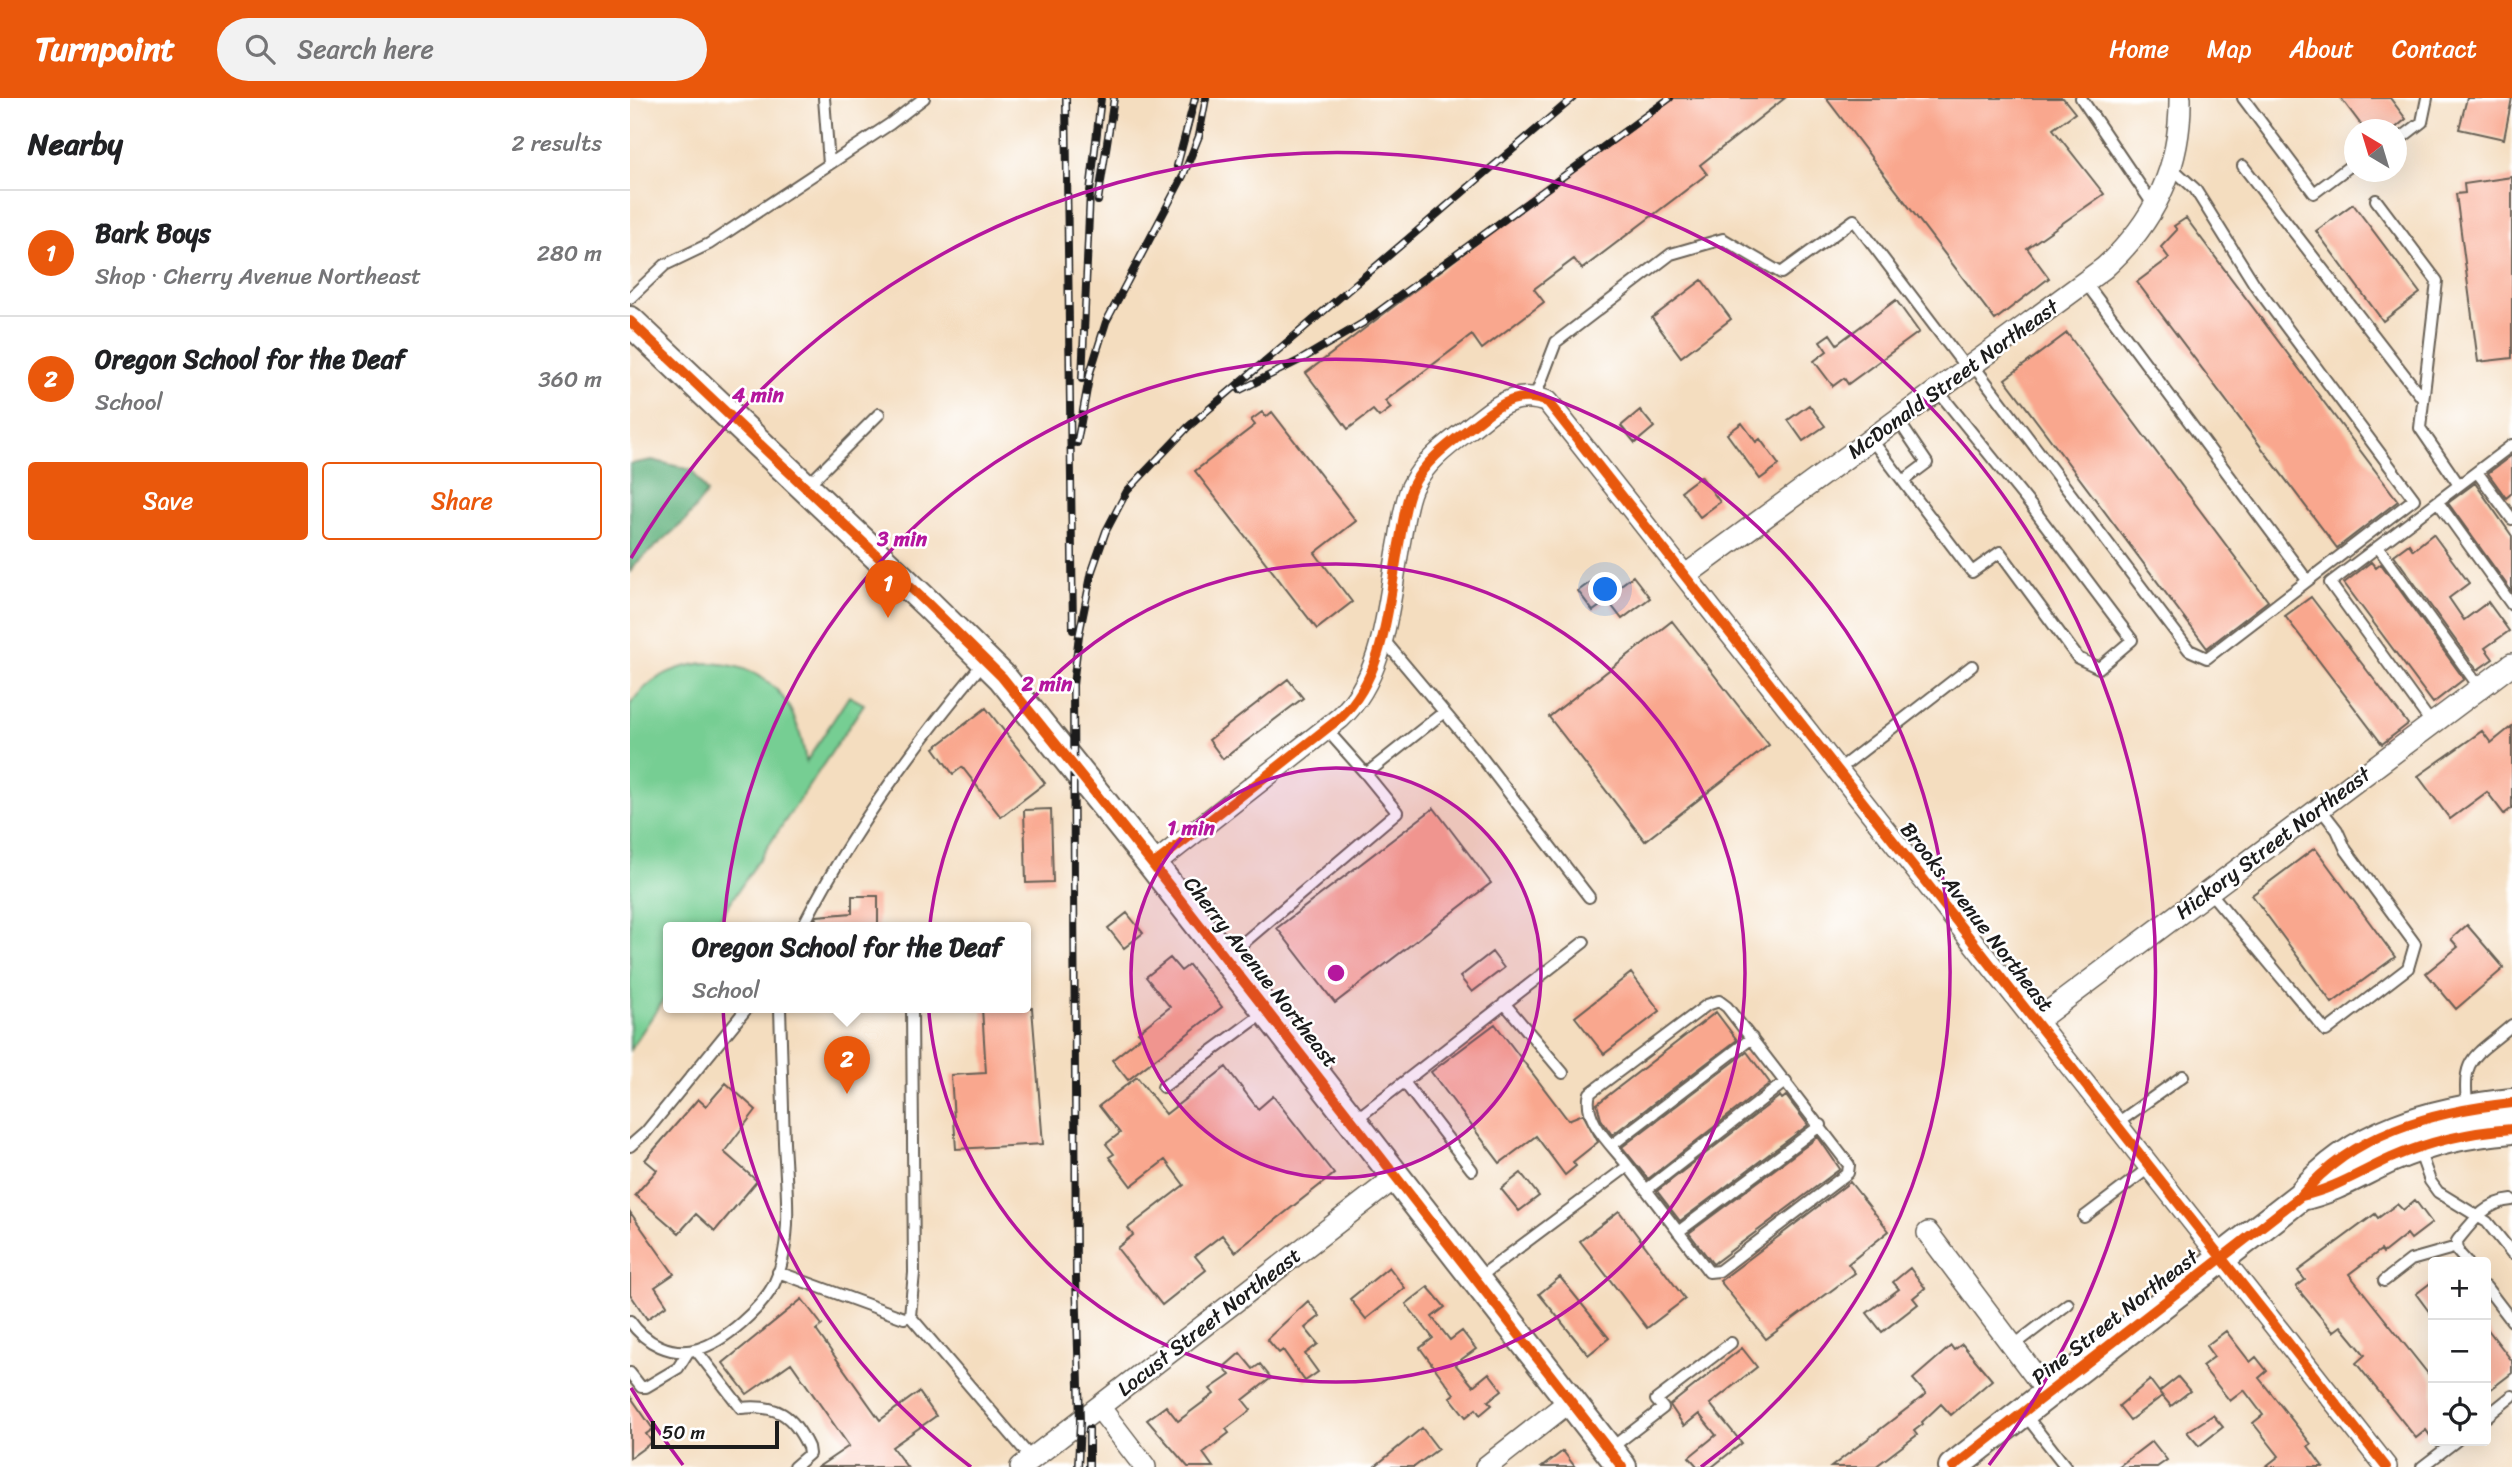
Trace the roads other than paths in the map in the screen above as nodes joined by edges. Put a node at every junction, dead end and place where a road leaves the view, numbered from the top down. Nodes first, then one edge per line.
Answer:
1 (824, 98) edge
2 (923, 98) edge
3 (2081, 98) edge
4 (2180, 98) edge
5 (2243, 98) edge
6 (2427, 98) edge
7 (2407, 134) edge
8 (2174, 158) junction
9 (829, 164) junction
10 (2243, 166) dead end
11 (2344, 170) edge
12 (2376, 200) dead end
13 (2155, 208) junction
14 (2085, 282) junction
15 (630, 298) edge
16 (630, 321) edge
17 (1970, 367) junction
18 (1938, 391) junction
19 (1535, 397) junction
20 (2423, 400) junction
21 (879, 414) dead end
22 (1898, 420) junction
23 (1871, 439) junction
24 (2512, 445) edge
25 (2477, 472) junction
26 (1903, 481) junction
27 (2459, 485) junction
28 (805, 488) junction
29 (2438, 502) junction
30 (2512, 519) edge
31 (2378, 547) junction
32 (1686, 575) junction
33 (2307, 580) junction
34 (2512, 605) edge
35 (1381, 637) junction
36 (986, 660) junction
37 (2512, 664) edge
38 (1972, 666) dead end
39 (2480, 688) junction
40 (1444, 712) junction
41 (2432, 724) junction
42 (1326, 729) junction
43 (1838, 771) junction
44 (1366, 774) junction
45 (2320, 808) junction
46 (1153, 865) junction
47 (2209, 891) junction
48 (1589, 897) dead end
49 (806, 922) edge
50 (1584, 942) dead end
51 (1226, 958) junction
52 (1504, 1003) junction
53 (1266, 1011) junction
54 (743, 1013) edge
55 (780, 1013) edge
56 (912, 1013) edge
57 (2035, 1022) junction
58 (2512, 1025) edge
59 (1752, 1038) junction
60 (1563, 1073) dead end
61 (2183, 1076) dead end
62 (1786, 1081) junction
63 (1404, 1082) junction
64 (1163, 1087) dead end
65 (2512, 1103) edge
66 (2470, 1121) junction
67 (1353, 1122) junction
68 (2116, 1124) junction
69 (1821, 1125) junction
70 (2512, 1129) edge
71 (1612, 1145) junction
72 (630, 1146) edge
73 (2418, 1147) junction
74 (1628, 1166) junction
75 (2150, 1167) junction
76 (1472, 1170) dead end
77 (1396, 1177) junction
78 (1646, 1189) junction
79 (2301, 1196) junction
80 (2512, 1200) edge
81 (2478, 1214) junction
82 (2084, 1217) dead end
83 (1678, 1232) junction
84 (1928, 1233) dead end
85 (2457, 1247) junction
86 (2512, 1253) edge
87 (2464, 1257) edge
88 (2222, 1259) junction
89 (778, 1272) junction
90 (1476, 1280) junction
91 (2384, 1281) dead end
92 (2491, 1294) edge
93 (2068, 1304) dead end
94 (910, 1316) junction
95 (630, 1321) edge
96 (2512, 1321) edge
97 (1731, 1343) dead end
98 (2013, 1346) junction
99 (692, 1351) junction
100 (631, 1375) edge
101 (2048, 1393) junction
102 (2512, 1396) edge
103 (1570, 1401) junction
104 (1099, 1407) junction
105 (2023, 1412) junction
106 (2491, 1413) edge
107 (2449, 1446) edge
108 (1615, 1459) edge
109 (1027, 1463) edge
110 (793, 1467) edge
111 (1145, 1467) edge
112 (1486, 1467) edge
113 (1953, 1467) edge
114 (2066, 1467) edge
115 (2386, 1467) edge
116 (2422, 1467) edge

1 - 9 lane
2 - 9 lane
3 - 13 lane
4 - 8 street, McDonald Street Northeast
5 - 11 lane
6 - 7 lane
8 - 13 street, McDonald Street Northeast
8 - 33 lane
9 - 15 lane
10 - 20 lane
12 - 20 lane
13 - 14 street, McDonald Street Northeast
14 - 17 street, McDonald Street Northeast
14 - 33 lane
16 - 28 main road, Cherry Avenue Northeast
17 - 18 street, McDonald Street Northeast
17 - 19 lane
17 - 33 lane
18 - 22 street, McDonald Street Northeast
18 - 26 lane
19 - 32 street, Brooks Avenue Northeast
19 - 35 street
20 - 27 lane
21 - 28 lane
22 - 23 street, McDonald Street Northeast
22 - 26 lane
23 - 26 lane
23 - 32 street, McDonald Street Northeast
24 - 25 lane
25 - 27 lane
25 - 30 lane
27 - 29 lane
28 - 36 main road, Cherry Avenue Northeast
29 - 31 lane
29 - 34 lane
31 - 39 lane
31 - 41 lane
32 - 43 street, Brooks Avenue Northeast
35 - 40 lane
35 - 42 street
36 - 46 main road, Cherry Avenue Northeast
36 - 49 lane
37 - 39 street, Hickory Street Northeast
38 - 43 lane
39 - 41 street, Hickory Street Northeast
40 - 44 lane
40 - 48 lane
41 - 45 street, Hickory Street Northeast
42 - 44 lane
42 - 46 street
43 - 57 street, Brooks Avenue Northeast
44 - 51 lane
45 - 47 street, Hickory Street Northeast
45 - 47 lane
46 - 51 main road, Cherry Avenue Northeast
47 - 57 street, Hickory Street Northeast
50 - 52 lane
51 - 53 main road, Cherry Avenue Northeast
52 - 60 lane
52 - 63 lane
53 - 64 lane
53 - 67 main road, Cherry Avenue Northeast
54 - 72 lane
55 - 89 lane
56 - 94 lane
57 - 68 street, Brooks Avenue Northeast
58 - 66 lane
59 - 62 lane
59 - 71 lane
59 - 71 lane
61 - 68 lane
62 - 69 lane
62 - 78 lane
63 - 67 lane
63 - 76 lane
65 - 66 main road, Pine Street Northeast
66 - 70 main road, Pine Street Northeast
66 - 73 main road, Pine Street Northeast
66 - 79 main road, Pine Street Northeast
67 - 77 main road, Cherry Avenue Northeast
68 - 75 street, Brooks Avenue Northeast
69 - 83 lane
69 - 83 lane
71 - 74 lane
73 - 79 main road, Pine Street Northeast
73 - 81 lane
74 - 78 lane
74 - 90 lane
75 - 82 lane
75 - 88 street, Brooks Avenue Northeast
77 - 90 main road, Cherry Avenue Northeast
77 - 104 street, Locust Street Northeast
78 - 83 lane
79 - 88 main road, Pine Street Northeast
80 - 81 lane
81 - 85 lane
81 - 86 lane
84 - 98 street
85 - 87 lane
85 - 91 lane
88 - 101 main road, Pine Street Northeast
88 - 115 street, Brooks Avenue Northeast
89 - 94 lane
89 - 99 lane
90 - 103 main road, Cherry Avenue Northeast
92 - 96 lane
93 - 98 lane
94 - 109 lane
95 - 99 lane
97 - 108 lane
98 - 101 street
99 - 100 lane
99 - 110 lane
101 - 105 main road, Pine Street Northeast
102 - 106 lane
103 - 108 main road, Cherry Avenue Northeast
103 - 112 street
104 - 109 street, Locust Street Northeast
104 - 111 street
105 - 113 main road, Pine Street Northeast
105 - 114 lane
107 - 116 lane

